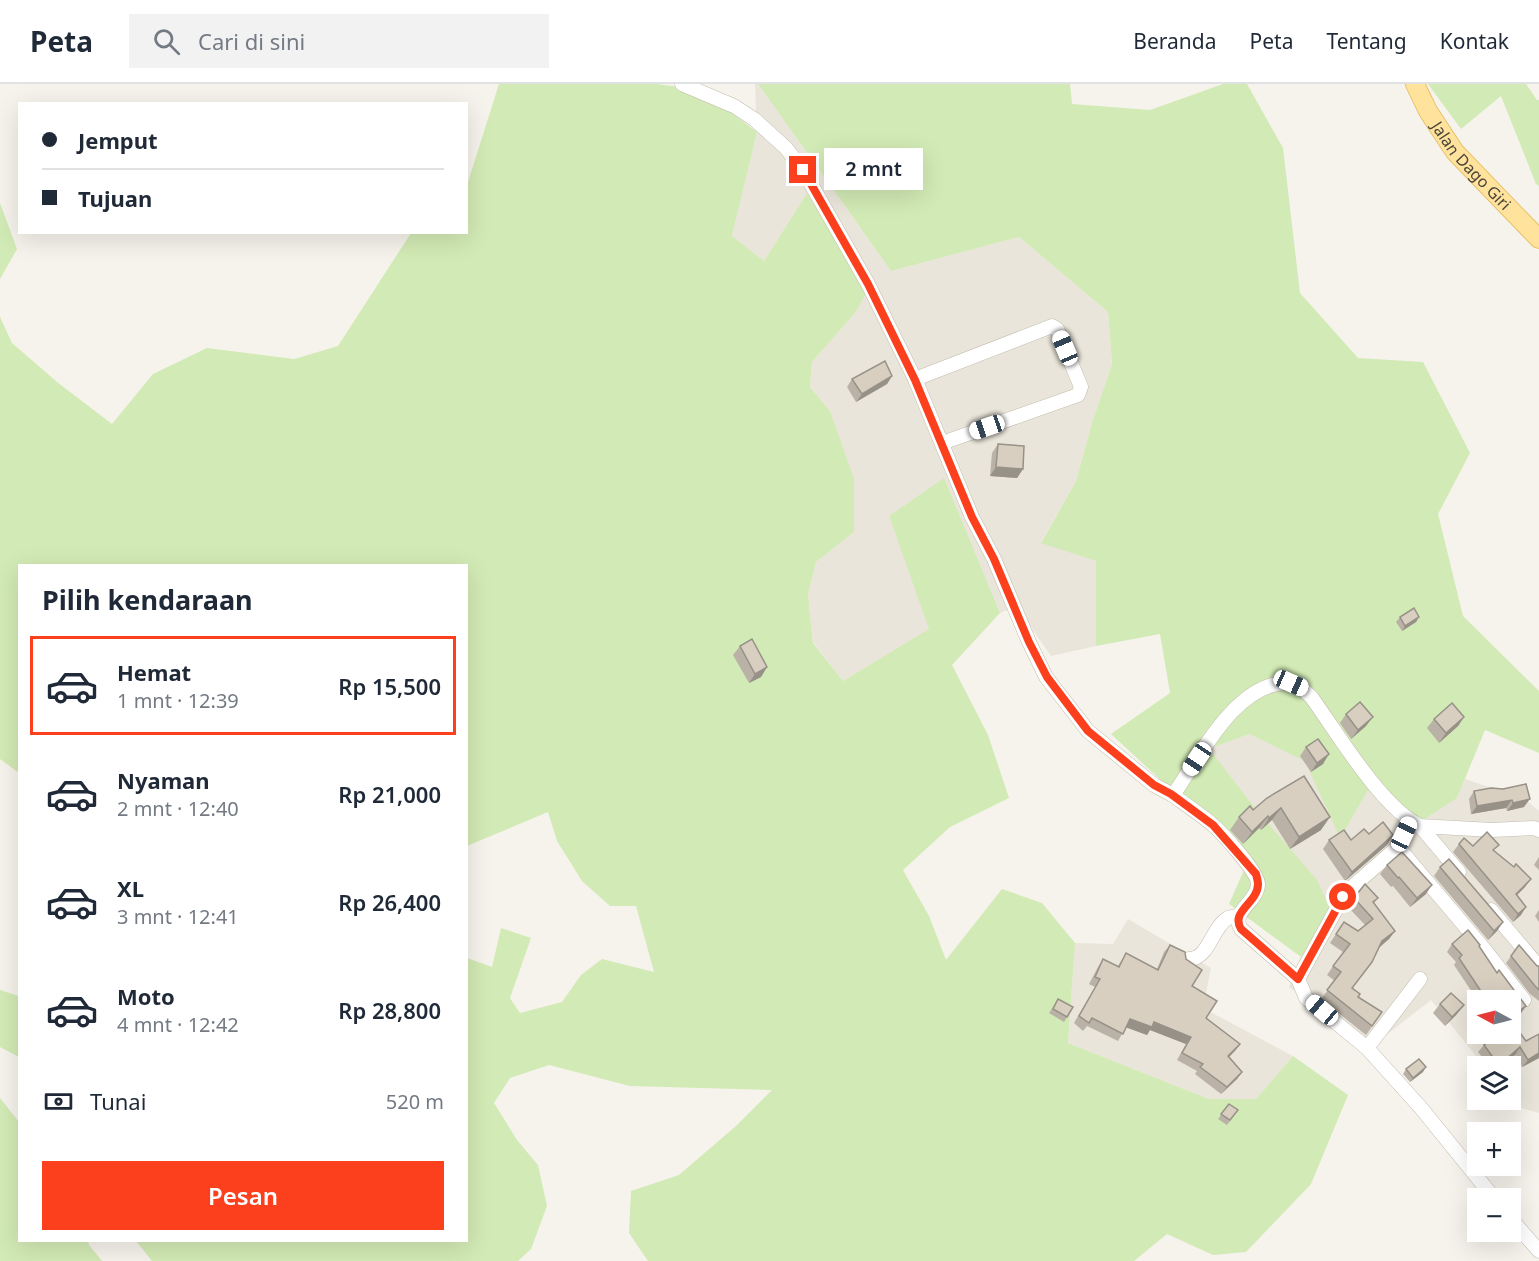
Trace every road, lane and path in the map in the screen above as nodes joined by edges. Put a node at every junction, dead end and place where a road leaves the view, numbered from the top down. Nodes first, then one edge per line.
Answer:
1 (682, 84) edge
2 (1415, 84) edge
3 (1539, 239) edge
4 (915, 380) junction
5 (942, 443) junction
6 (1171, 794) junction
7 (1415, 823) junction
8 (1539, 830) edge
9 (1398, 847) junction
10 (1465, 879) edge
11 (1480, 896) edge
12 (1238, 916) junction
13 (1189, 959) edge
14 (1539, 967) edge
15 (1298, 979) junction
16 (1420, 979) dead end
17 (1524, 1000) edge
18 (1366, 1048) junction
19 (1486, 1188) edge
20 (1521, 1231) edge
21 (1539, 1251) edge

1 - 4 street
2 - 3 main road, Jalan Dago Giri
4 - 5 street
4 - 5 street
5 - 6 street
6 - 7 street
6 - 12 street
7 - 8 street
7 - 9 street
7 - 10 street
9 - 15 street
9 - 17 street
11 - 14 street
12 - 13 street
12 - 15 street
15 - 18 street
16 - 18 street
18 - 19 street
20 - 21 street

